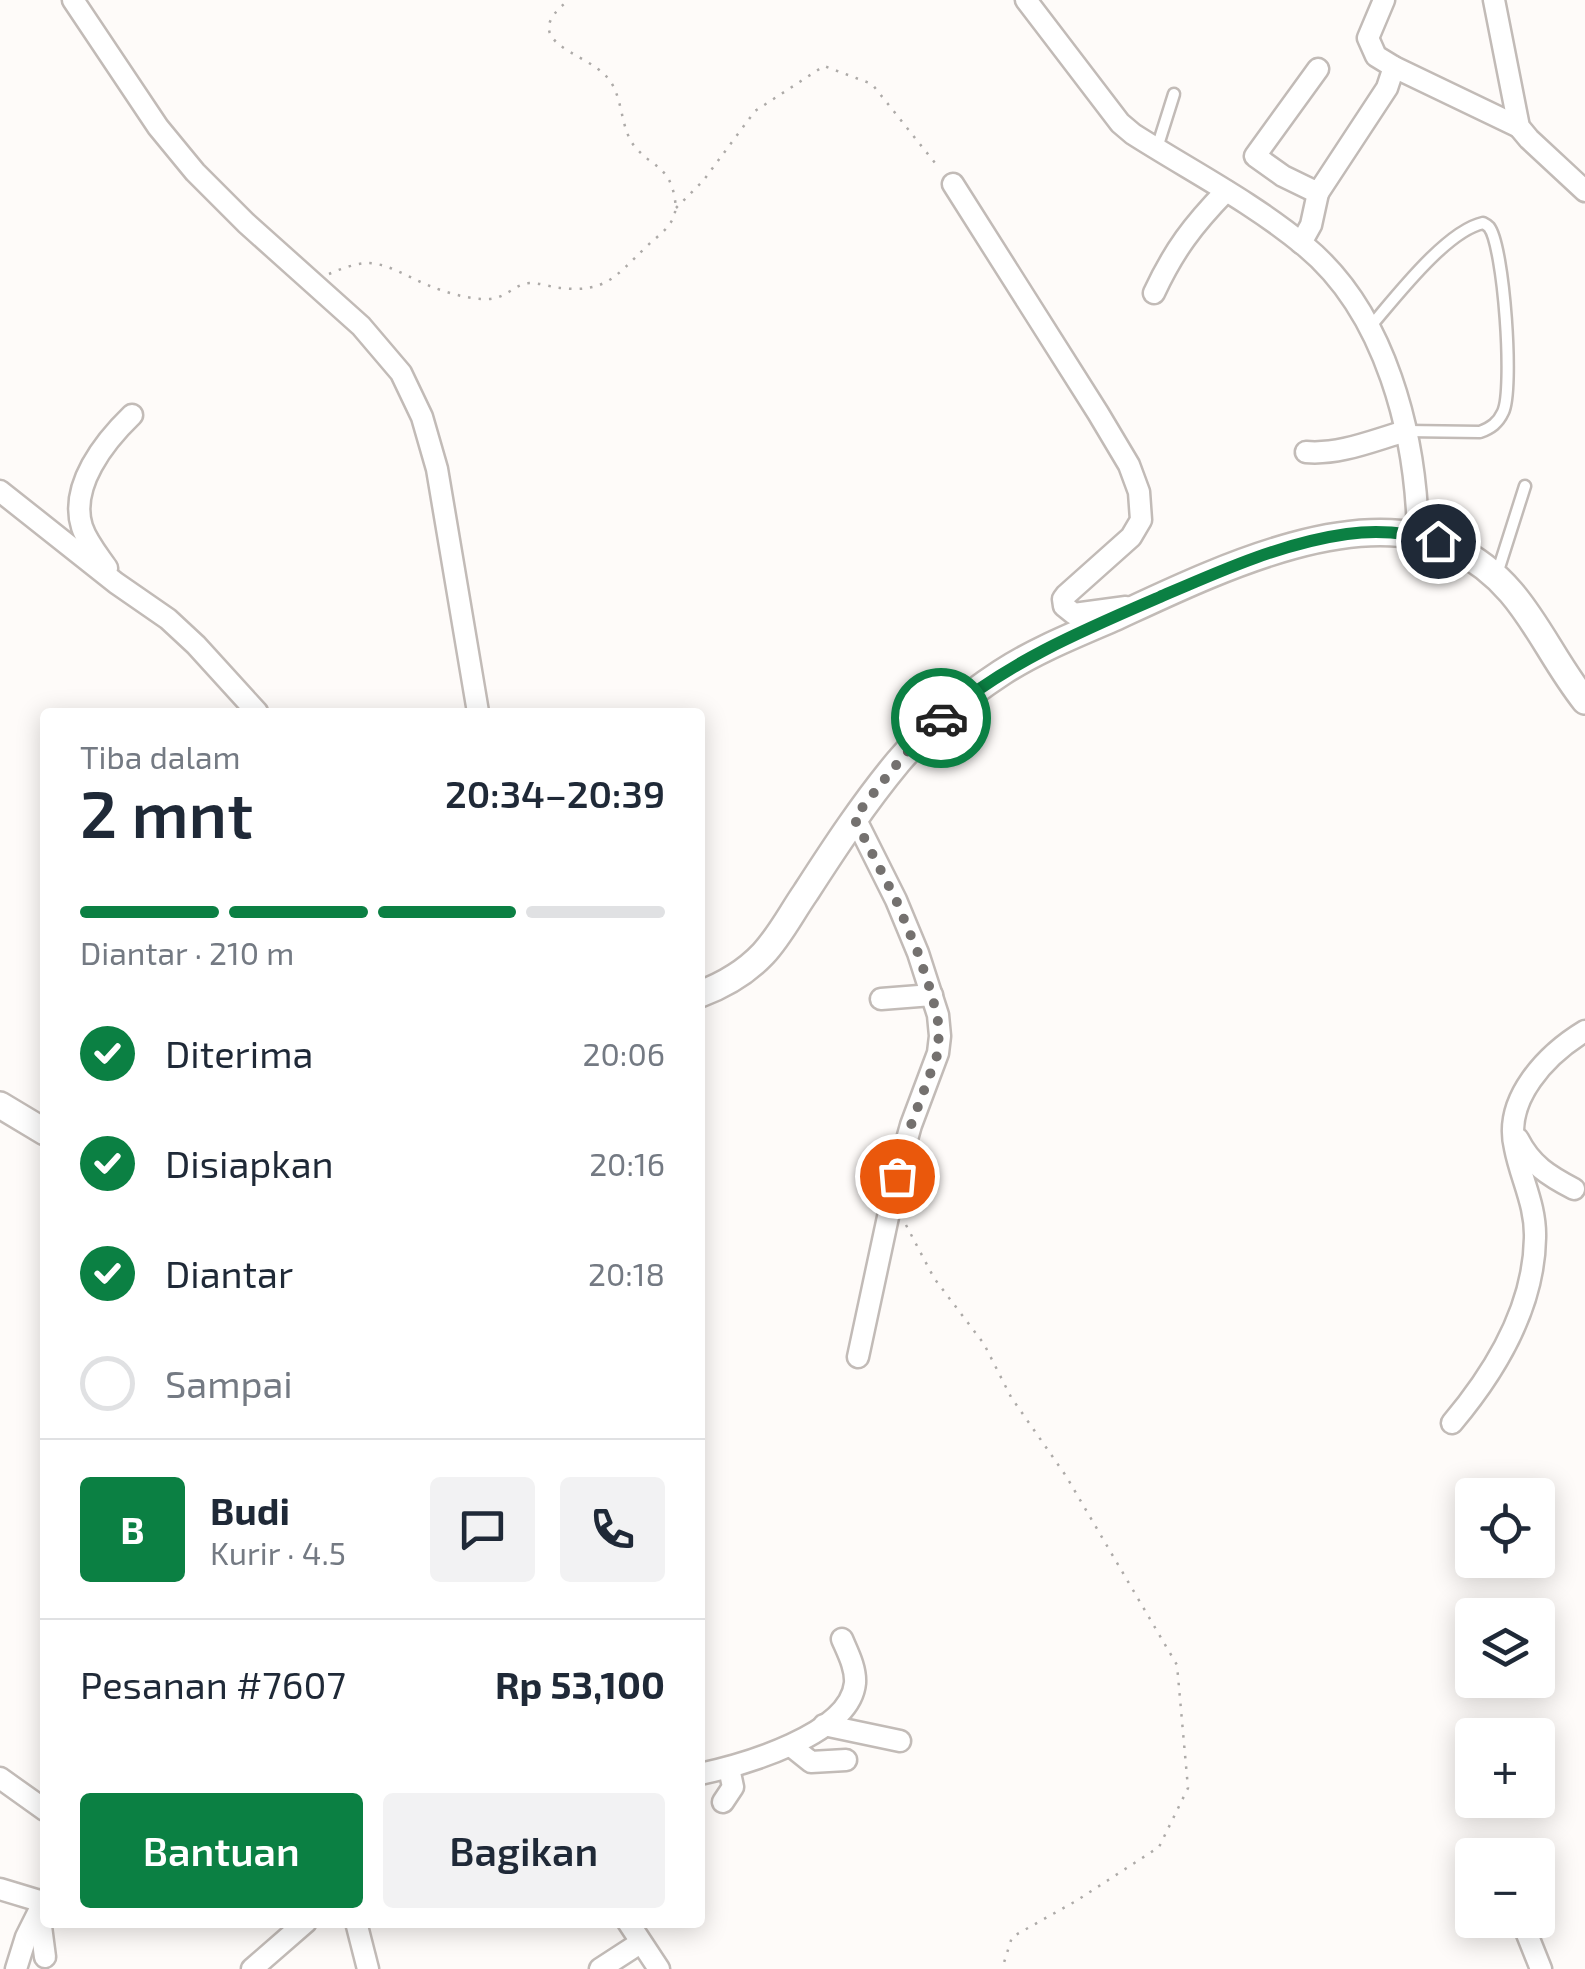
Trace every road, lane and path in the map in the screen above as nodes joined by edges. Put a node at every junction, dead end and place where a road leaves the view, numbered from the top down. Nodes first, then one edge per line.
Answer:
1 (73, 0) edge
2 (569, 0) edge
3 (1026, 0) edge
4 (1384, 0) edge
5 (1494, 0) edge
6 (1394, 67) junction
7 (1318, 69) dead end
8 (1174, 94) dead end
9 (1519, 126) junction
10 (1157, 149) junction
11 (953, 184) joint
12 (1226, 191) junction
13 (1585, 191) edge
14 (1318, 193) junction
15 (676, 208) junction
16 (1301, 244) junction
17 (315, 282) junction
18 (1154, 293) dead end
19 (1370, 326) junction
20 (132, 415) dead end
21 (1406, 431) junction
22 (1306, 452) dead end
23 (1525, 486) dead end
24 (0, 491) edge
25 (1418, 535) junction
26 (1496, 575) junction
27 (116, 583) junction
28 (1143, 604) junction
29 (1585, 701) edge
30 (253, 708) edge
31 (477, 708) edge
32 (854, 818) junction
33 (705, 992) edge
34 (932, 995) junction
35 (880, 999) dead end
36 (1585, 1031) edge
37 (0, 1105) edge
38 (1513, 1128) junction
39 (40, 1129) edge
40 (1574, 1189) dead end
41 (892, 1197) junction
42 (858, 1357) dead end
43 (1452, 1423) dead end
44 (842, 1639) dead end
45 (824, 1725) junction
46 (900, 1741) dead end
47 (790, 1746) junction
48 (846, 1760) dead end
49 (729, 1768) junction
50 (705, 1773) edge
51 (0, 1778) edge
52 (723, 1802) dead end
53 (40, 1806) edge
54 (0, 1889) edge
55 (40, 1903) edge
56 (40, 1910) edge
57 (43, 1928) edge
58 (299, 1928) edge
59 (358, 1928) edge
60 (631, 1928) edge
61 (1529, 1938) edge
62 (640, 1943) junction
63 (45, 1957) dead end
64 (20, 1965) edge
65 (252, 1969) edge
66 (368, 1969) edge
67 (600, 1969) edge
68 (659, 1969) edge
69 (1002, 1969) edge
70 (1541, 1969) edge

1 - 17 street
2 - 15 path
3 - 10 street
4 - 6 street
5 - 9 street
6 - 9 street
6 - 14 street
7 - 14 street
8 - 10 lane
9 - 13 street
10 - 12 street
11 - 15 path
11 - 28 street
12 - 16 street
12 - 18 street
14 - 16 street
15 - 17 path
16 - 19 street
17 - 31 street
19 - 21 street
19 - 21 lane
20 - 27 street
21 - 22 street
21 - 25 street
23 - 26 lane
24 - 27 street
25 - 26 street
25 - 28 street
26 - 29 street
27 - 30 street
28 - 32 street
32 - 33 street
32 - 34 street
34 - 35 street
34 - 41 street
36 - 38 street
37 - 39 street
38 - 40 street
38 - 43 street
41 - 42 street
41 - 69 path
44 - 45 street
45 - 46 street
45 - 47 street
47 - 48 street
47 - 49 street
49 - 50 street
49 - 52 street
51 - 53 street
54 - 55 street
56 - 64 street
57 - 63 street
58 - 65 street
59 - 66 street
60 - 62 street
61 - 70 street
62 - 67 street
62 - 68 street

